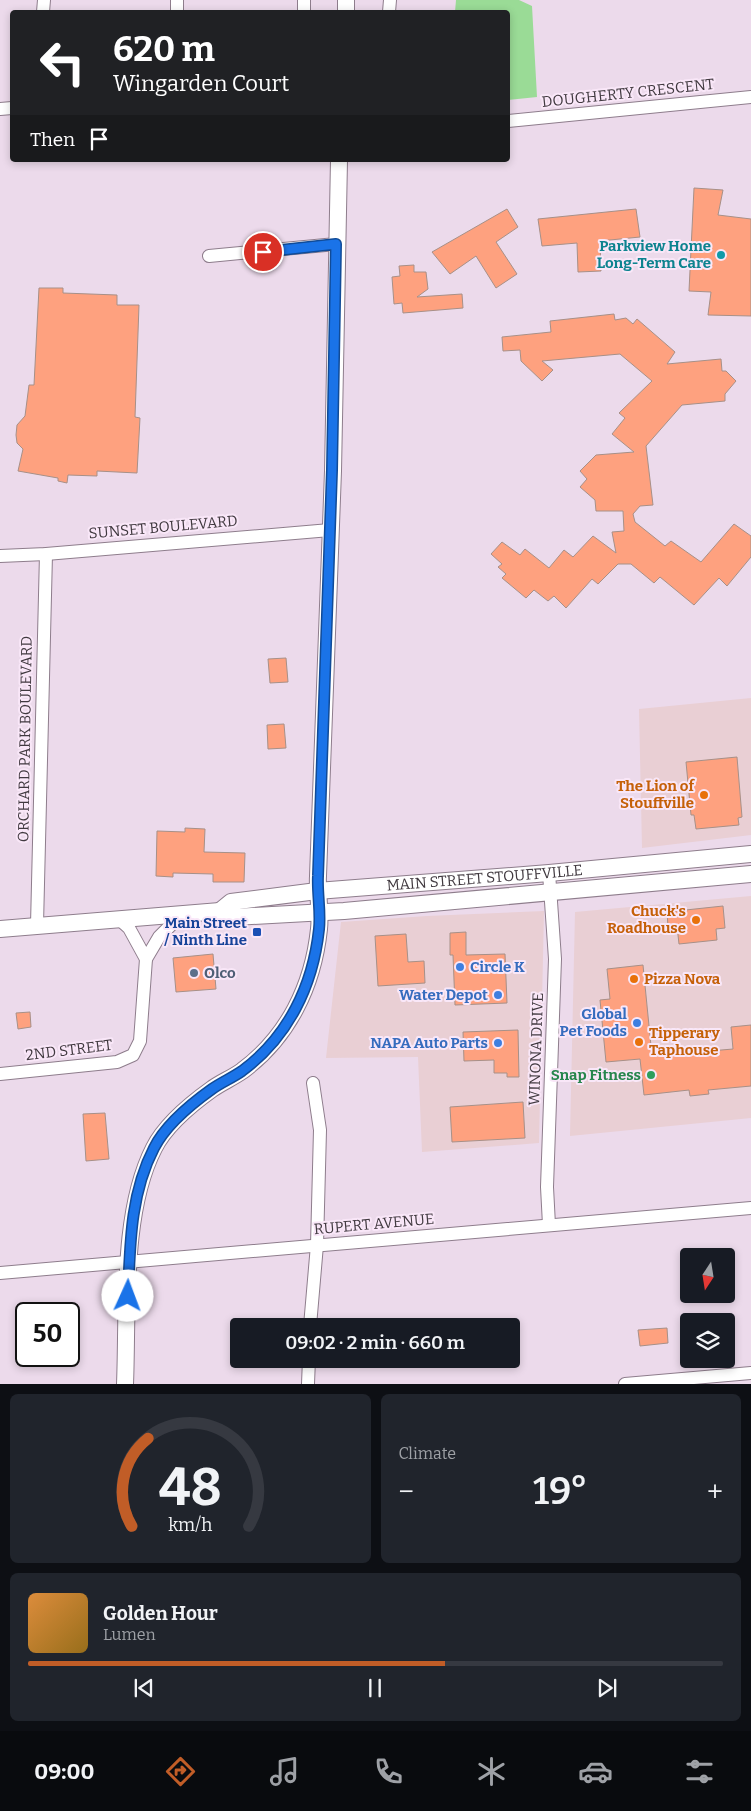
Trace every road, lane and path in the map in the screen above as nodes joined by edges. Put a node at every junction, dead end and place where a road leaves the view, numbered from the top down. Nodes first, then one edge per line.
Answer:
1 (751, 97) edge
2 (510, 121) edge
3 (340, 162) edge
4 (336, 244) junction
5 (209, 256) dead end
6 (330, 530) junction
7 (46, 554) junction
8 (0, 556) edge
9 (751, 854) edge
10 (549, 874) junction
11 (751, 874) edge
12 (317, 892) junction
13 (550, 893) junction
14 (220, 911) junction
15 (318, 913) junction
16 (182, 914) junction
17 (119, 919) junction
18 (37, 925) junction
19 (0, 929) edge
20 (146, 959) junction
21 (0, 1074) edge
22 (313, 1083) dead end
23 (751, 1208) edge
24 (549, 1225) junction
25 (316, 1245) junction
26 (129, 1261) junction
27 (0, 1272) edge
28 (311, 1318) edge
29 (309, 1368) edge
30 (751, 1373) edge
31 (125, 1384) edge
32 (308, 1384) edge
33 (624, 1384) edge

1 - 2 street, DOUGHERTY CRESCENT
3 - 4 main road
4 - 5 street
4 - 6 main road
6 - 7 street, SUNSET BOULEVARD
6 - 12 main road
7 - 8 street, SUNSET BOULEVARD
7 - 18 street, ORCHARD PARK BOULEVARD
9 - 10 main road, MAIN STREET STOUFFVILLE
10 - 12 main road, MAIN STREET STOUFFVILLE
10 - 13 street, WINONA DRIVE
11 - 13 main road, MAIN STREET STOUFFVILLE
12 - 14 main road, MAIN STREET STOUFFVILLE
12 - 15 main road
13 - 15 main road, MAIN STREET STOUFFVILLE
13 - 24 street, WINONA DRIVE
14 - 15 main road, MAIN STREET STOUFFVILLE
14 - 16 main road, MAIN STREET STOUFFVILLE
15 - 26 main road
16 - 17 main road, MAIN STREET STOUFFVILLE
16 - 20 street, 2ND STREET
17 - 18 main road, MAIN STREET STOUFFVILLE
17 - 20 street
18 - 19 main road, MAIN STREET STOUFFVILLE
20 - 21 street, 2ND STREET
22 - 25 street
23 - 24 street, RUPERT AVENUE
24 - 25 street, RUPERT AVENUE
25 - 26 street, RUPERT AVENUE
25 - 28 street
26 - 27 street, RUPERT AVENUE
26 - 31 main road
29 - 32 street
30 - 33 street

